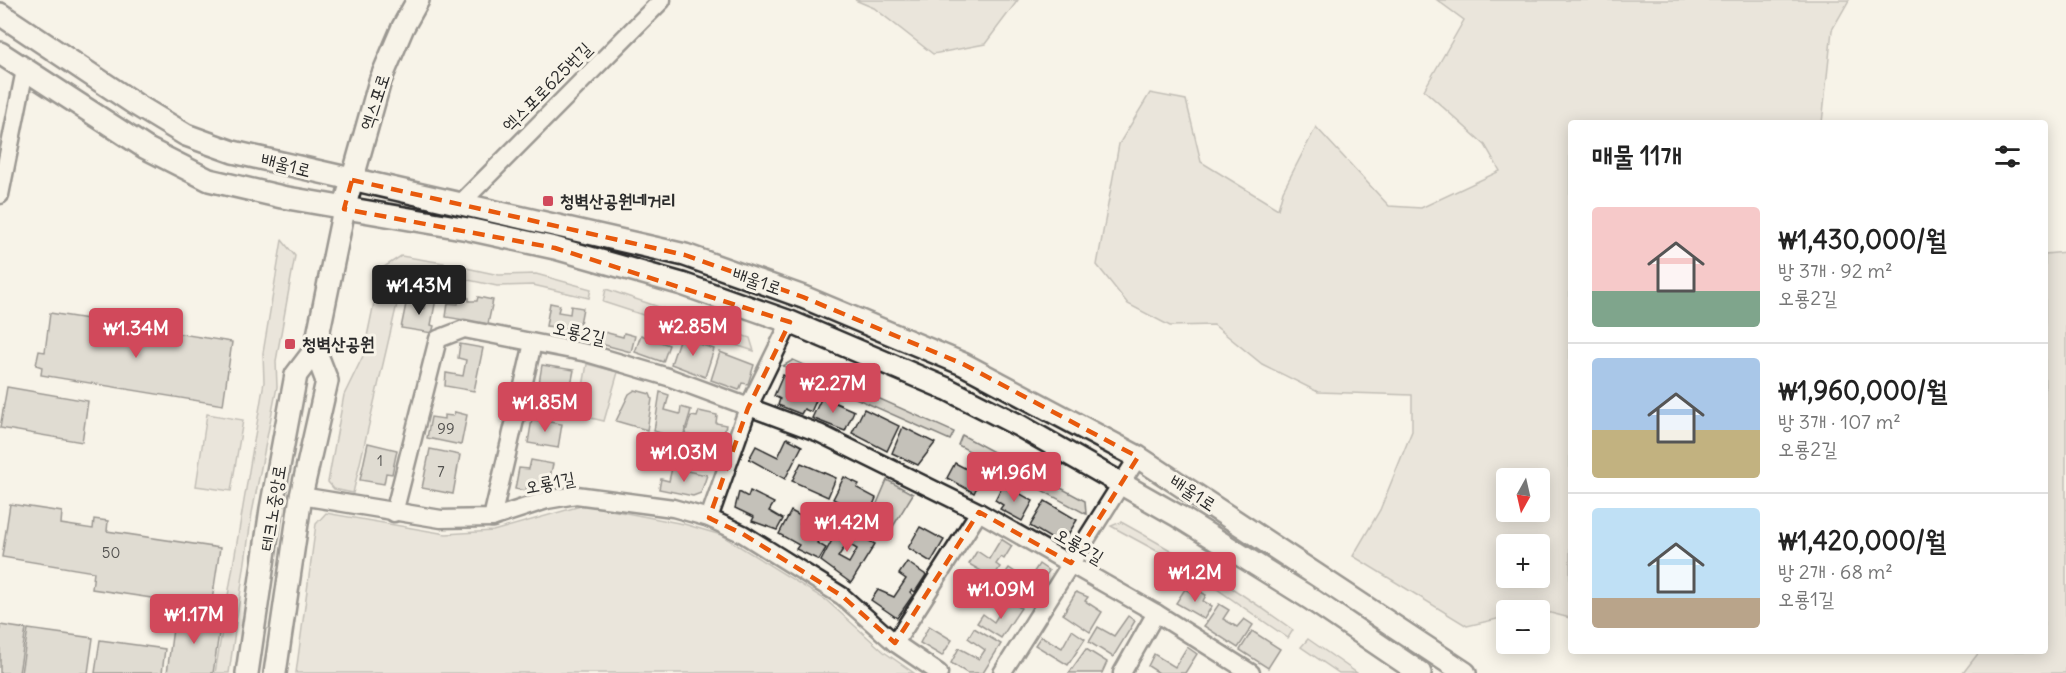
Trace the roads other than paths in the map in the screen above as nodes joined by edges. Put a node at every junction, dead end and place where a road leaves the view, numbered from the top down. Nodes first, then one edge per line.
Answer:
1 (418, 0) edge
2 (662, 0) edge
3 (0, 14) edge
4 (0, 53) edge
5 (25, 70) junction
6 (352, 180) junction
7 (0, 195) edge
8 (461, 202) junction
9 (344, 209) junction
10 (790, 322) junction
11 (533, 343) junction
12 (315, 350) junction
13 (748, 408) junction
14 (1138, 457) junction
15 (1121, 483) junction
16 (302, 496) junction
17 (980, 512) junction
18 (394, 513) junction
19 (492, 518) junction
20 (709, 518) junction
21 (1071, 563) junction
22 (1156, 613) junction
23 (895, 643) junction
24 (247, 673) edge
25 (275, 673) edge
26 (939, 673) edge
27 (1002, 673) edge
28 (1122, 673) edge
29 (1251, 673) edge
30 (1420, 673) edge
31 (1465, 673) edge

1 - 6 main road, 엑스포로
2 - 8 street, 엑스포로625번길
3 - 6 main road, 배울1로
4 - 5 main road, 배울1로
5 - 7 street
5 - 9 main road, 배울1로
6 - 8 main road, 배울1로
6 - 9 main road, 엑스포로
8 - 14 main road, 배울1로
9 - 10 main road, 배울1로
9 - 12 main road, 테크노중앙로
10 - 13 street
10 - 15 main road, 배울1로
11 - 13 street, 오룡2길
11 - 18 street, 오룡2길
11 - 19 street
12 - 16 main road, 테크노중앙로
12 - 24 main road, 테크노중앙로
13 - 17 street, 오룡2길
13 - 20 street
14 - 15 street
14 - 31 main road, 배울1로
15 - 21 street
15 - 30 main road, 배울1로
16 - 18 street, 오룡1길
16 - 25 main road, 테크노중앙로
17 - 21 street, 오룡2길
17 - 23 street
18 - 19 street, 오룡1길
19 - 20 street, 오룡1길
20 - 23 street, 오룡1길
21 - 22 street, 오룡2길
21 - 27 street
22 - 28 street
22 - 29 street, 오룡2길
23 - 26 street, 오룡1길

